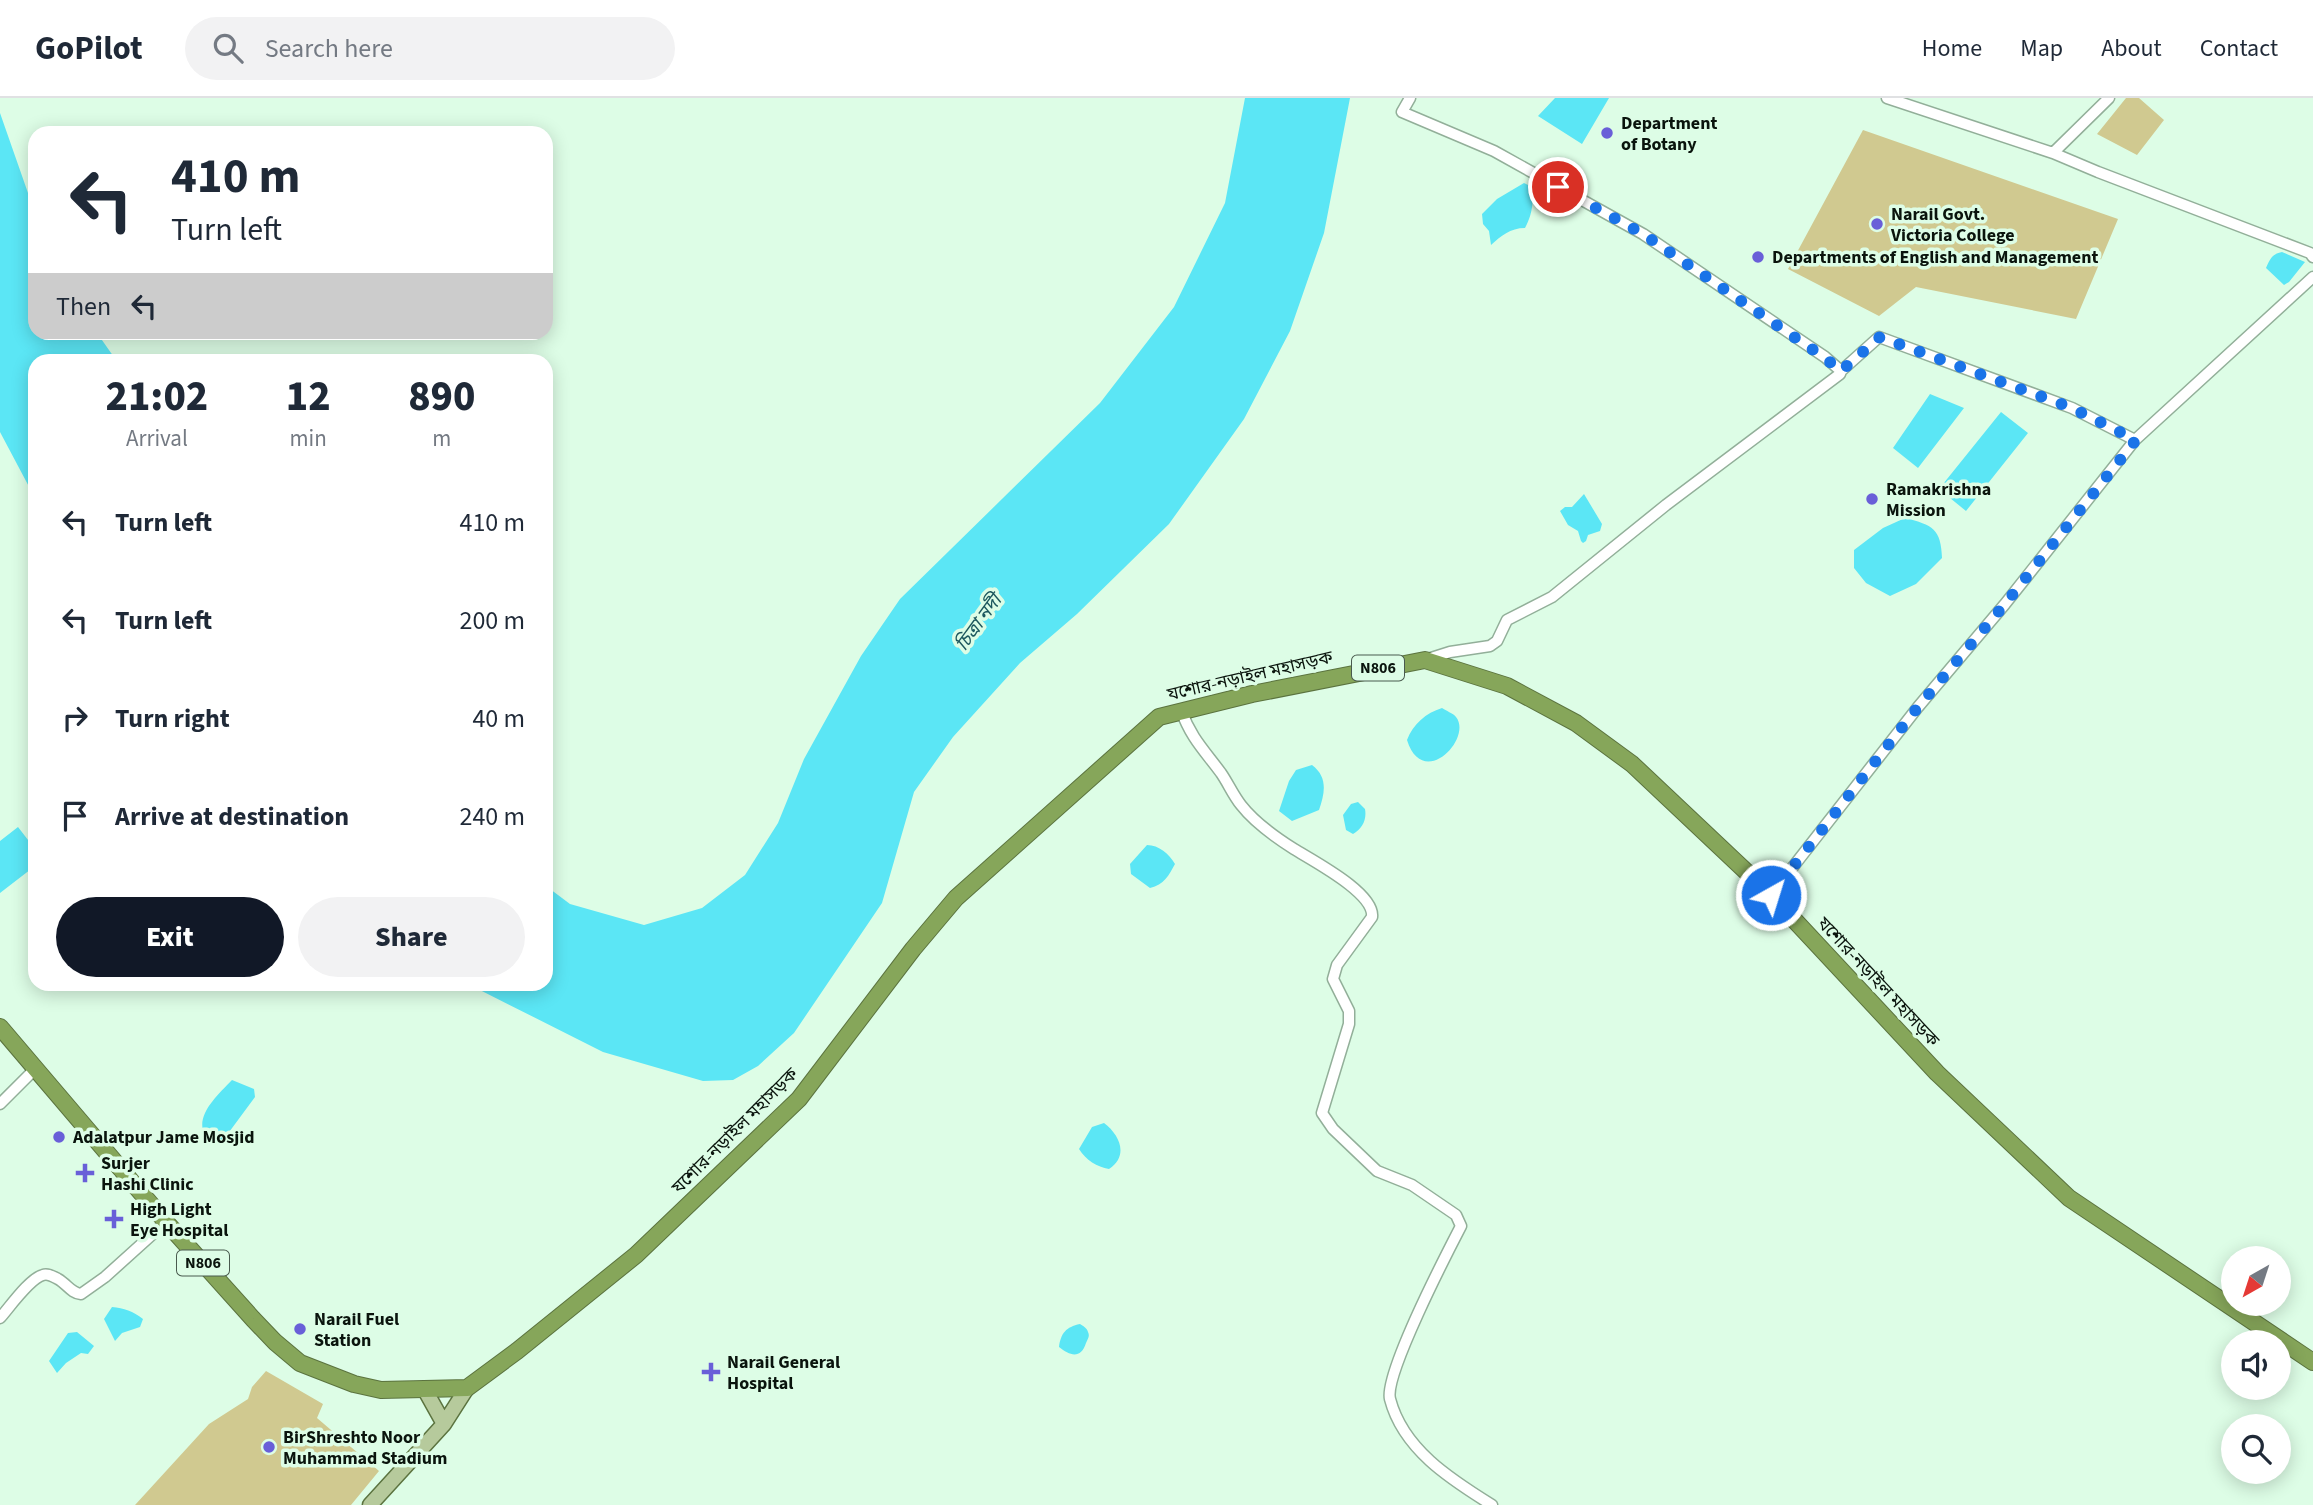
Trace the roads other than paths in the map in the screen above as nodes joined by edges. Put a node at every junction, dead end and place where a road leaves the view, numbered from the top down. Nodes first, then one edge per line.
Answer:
1 (1410, 98) edge
2 (1887, 98) edge
3 (2109, 98) edge
4 (2053, 153) junction
5 (2313, 257) edge
6 (2313, 277) edge
7 (1841, 371) junction
8 (2136, 440) junction
9 (1425, 660) junction
10 (1181, 710) junction
11 (1771, 895) junction
12 (0, 1027) edge
13 (36, 1068) junction
14 (0, 1104) edge
15 (166, 1222) junction
16 (0, 1318) edge
17 (2313, 1362) edge
18 (467, 1388) junction
19 (425, 1390) junction
20 (443, 1424) junction
21 (370, 1505) edge
22 (1492, 1505) edge

1 - 7 street
2 - 4 street
3 - 4 street
4 - 5 street
6 - 8 street
7 - 8 street
7 - 9 street
8 - 11 street
9 - 10 highway, যশোর-নড়াইল মহাসড়ক / N806
9 - 11 highway, যশোর-নড়াইল মহাসড়ক / N806
10 - 18 highway, যশোর-নড়াইল মহাসড়ক / N806
10 - 22 street
11 - 17 highway, যশোর-নড়াইল মহাসড়ক / N806
12 - 13 highway, N806
13 - 14 street
13 - 15 highway, N806
15 - 16 street
15 - 19 highway, N806
18 - 19 highway, N806
18 - 20 main road
19 - 20 main road
20 - 21 main road

